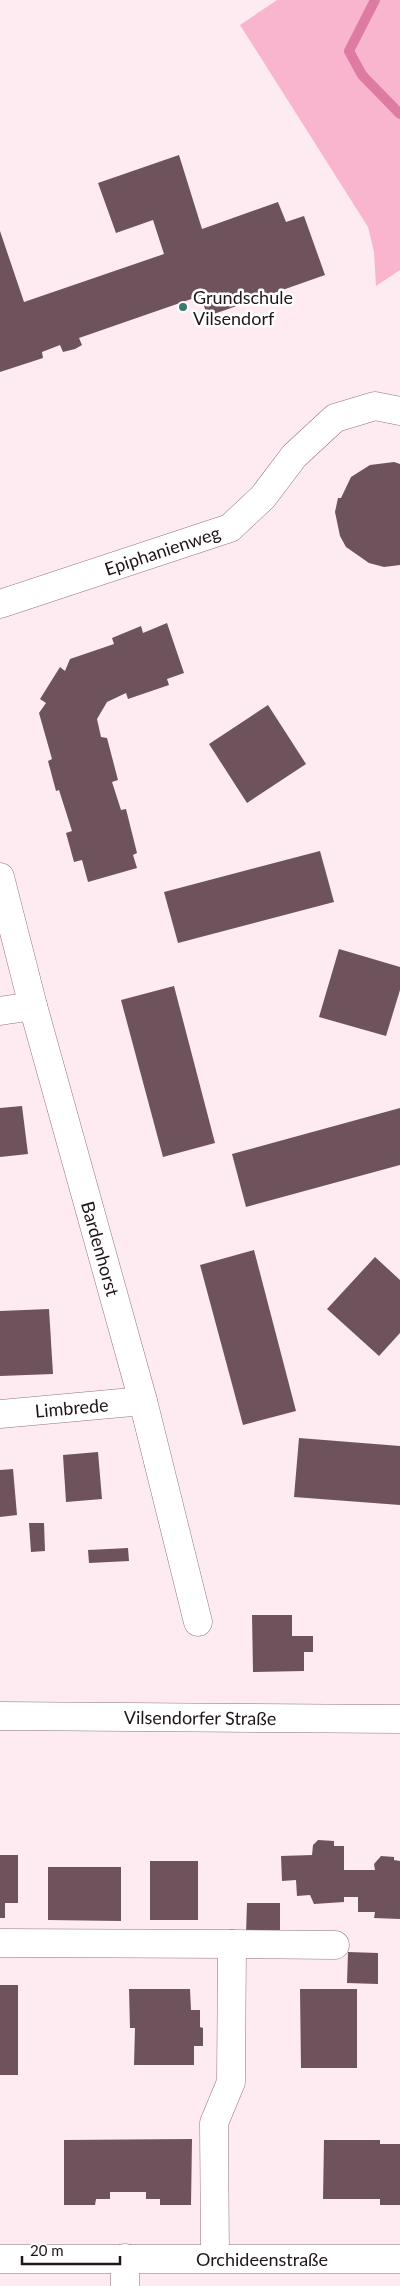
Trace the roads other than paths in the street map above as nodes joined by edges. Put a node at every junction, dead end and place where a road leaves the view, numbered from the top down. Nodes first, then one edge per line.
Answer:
1 (400, 411) edge
2 (0, 604) edge
3 (0, 877) edge
4 (33, 1006) junction
5 (0, 1011) edge
6 (143, 1401) junction
7 (0, 1414) edge
8 (198, 1622) dead end
9 (0, 1716) edge
10 (400, 1719) edge
11 (0, 1943) edge
12 (232, 1944) junction
13 (335, 1945) dead end
14 (0, 2258) edge
15 (125, 2258) junction
16 (214, 2258) junction
17 (400, 2259) edge
18 (125, 2286) edge

1 - 2 street, Epiphanienweg
3 - 4 street, Bardenhorst
4 - 5 street
4 - 6 street, Bardenhorst
6 - 7 street, Limbrede
6 - 8 street, Bardenhorst
9 - 10 street, Vilsendorfer Straße
11 - 12 street
12 - 13 street
12 - 16 street
14 - 15 street, Orchideenstraße
15 - 16 street, Orchideenstraße
15 - 18 street
16 - 17 street, Orchideenstraße

